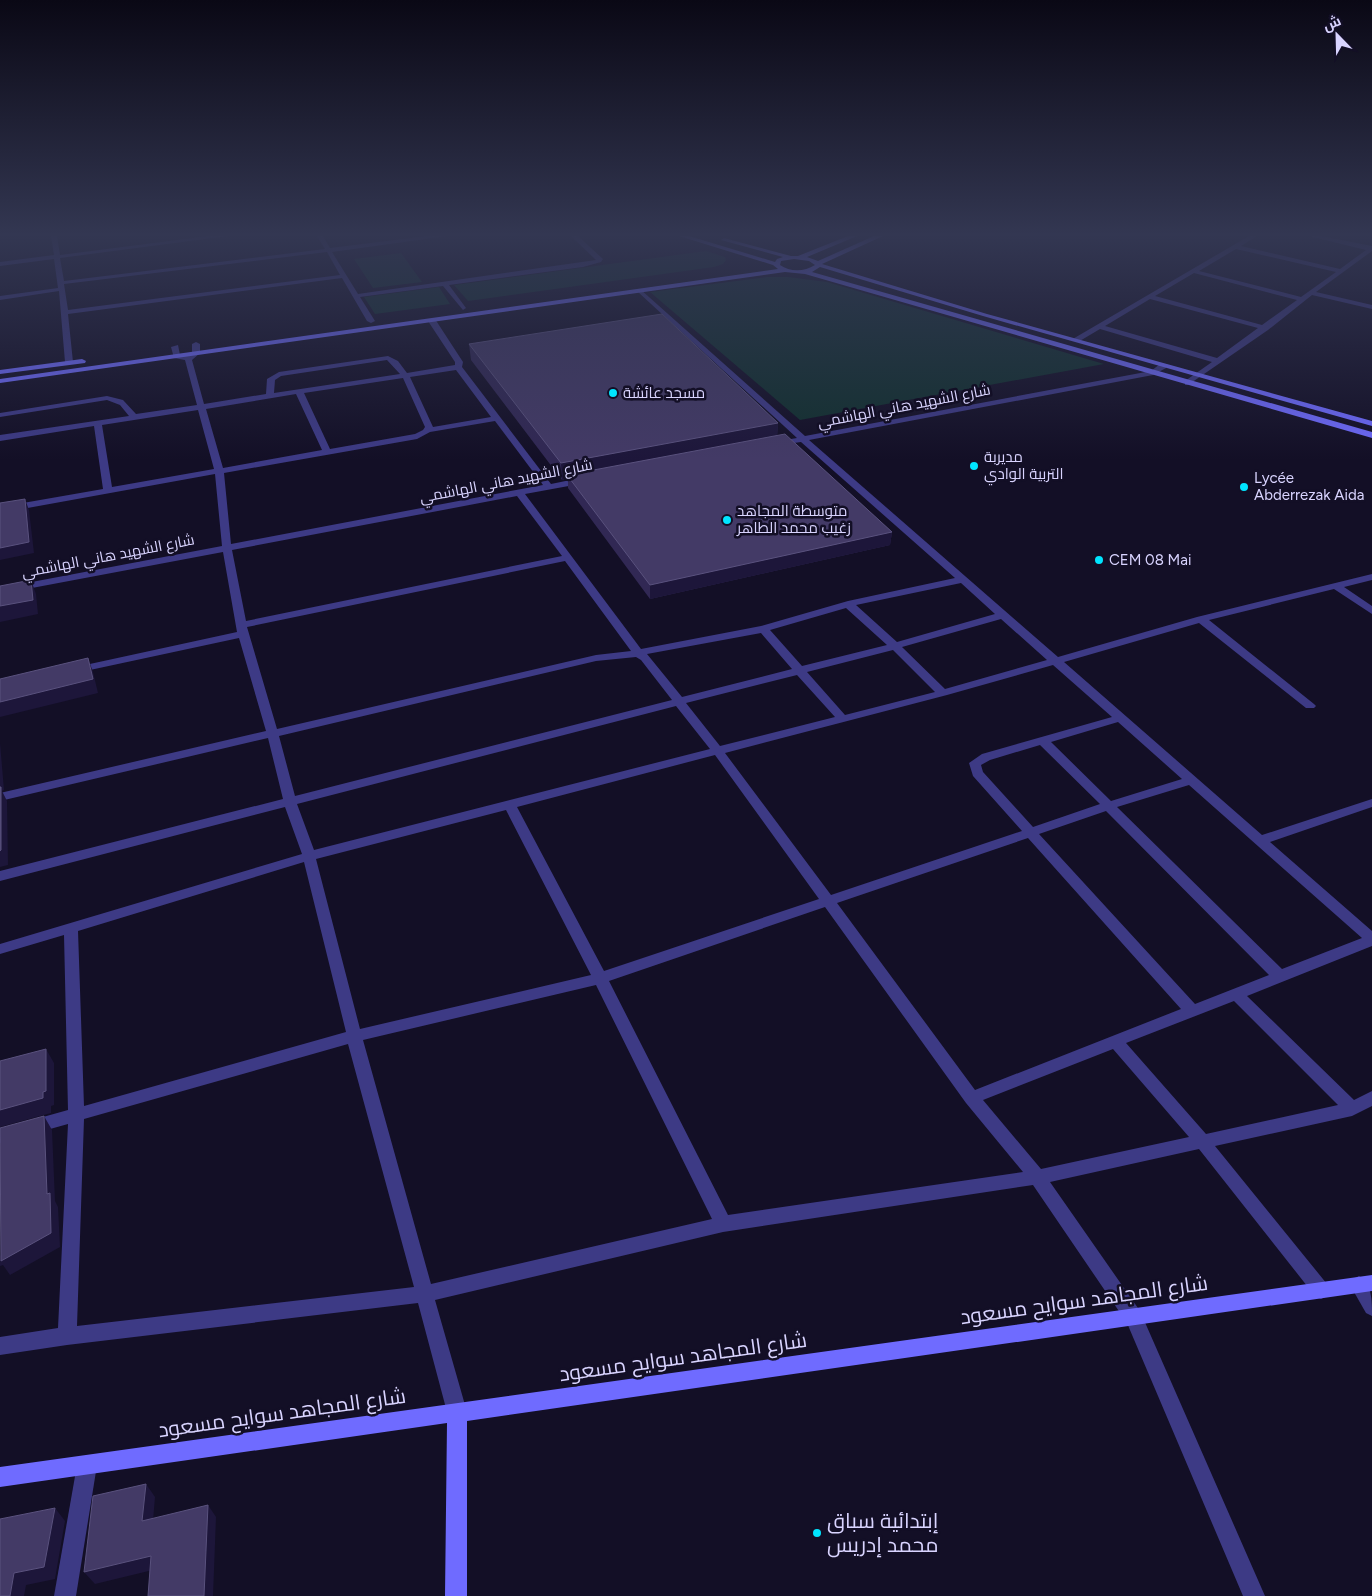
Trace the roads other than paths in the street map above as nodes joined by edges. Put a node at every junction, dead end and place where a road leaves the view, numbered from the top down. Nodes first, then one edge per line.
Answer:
1 (77, 310) edge
2 (365, 310) edge
3 (445, 310) edge
4 (505, 310) edge
5 (661, 310) edge
6 (939, 310) edge
7 (975, 310) edge
8 (1125, 310) edge
9 (1199, 310) edge
10 (1288, 310) edge
11 (65, 312) joint
12 (371, 321) junction
13 (432, 321) junction
14 (1099, 326) junction
15 (1265, 328) junction
16 (1075, 340) junction
17 (216, 342) dead end
18 (206, 343) dead end
19 (166, 349) dead end
20 (186, 350) junction
21 (88, 360) dead end
22 (1217, 361) junction
23 (69, 362) junction
24 (1163, 366) junction
25 (458, 367) junction
26 (0, 372) edge
27 (1154, 373) junction
28 (406, 375) junction
29 (1196, 375) junction
30 (0, 381) edge
31 (1188, 383) junction
32 (300, 392) junction
33 (270, 395) junction
34 (201, 408) junction
35 (0, 415) edge
36 (134, 417) junction
37 (498, 418) junction
38 (98, 423) junction
39 (1372, 424) edge
40 (428, 430) junction
41 (1372, 435) edge
42 (0, 438) edge
43 (803, 439) junction
44 (764, 446) edge
45 (327, 452) junction
46 (219, 471) junction
47 (598, 478) edge
48 (549, 486) junction
49 (108, 490) junction
50 (519, 492) junction
51 (0, 510) edge
52 (227, 548) junction
53 (568, 558) junction
54 (1372, 577) edge
55 (962, 580) junction
56 (1336, 586) junction
57 (0, 590) edge
58 (848, 604) junction
59 (1372, 611) edge
60 (1002, 615) junction
61 (1201, 619) junction
62 (764, 629) junction
63 (243, 630) junction
64 (895, 646) junction
65 (638, 653) junction
66 (1057, 662) junction
67 (800, 669) junction
68 (68, 672) edge
69 (943, 694) junction
70 (678, 700) junction
71 (1310, 706) dead end
72 (842, 718) junction
73 (1120, 718) junction
74 (272, 732) junction
75 (1043, 741) junction
76 (717, 750) junction
77 (1190, 781) junction
78 (0, 797) edge
79 (290, 802) junction
80 (1372, 803) edge
81 (510, 804) junction
82 (1108, 806) junction
83 (1030, 832) junction
84 (1258, 841) junction
85 (309, 856) junction
86 (0, 876) edge
87 (828, 902) junction
88 (71, 928) junction
89 (1372, 939) edge
90 (0, 949) edge
91 (1281, 977) junction
92 (600, 978) junction
93 (1236, 995) junction
94 (1193, 1012) junction
95 (354, 1036) junction
96 (1116, 1042) junction
97 (972, 1098) junction
98 (1372, 1098) edge
99 (1352, 1109) junction
100 (76, 1116) junction
101 (0, 1136) edge
102 (1202, 1141) junction
103 (1037, 1177) junction
104 (723, 1224) junction
105 (1366, 1284) edge
106 (1321, 1290) junction
107 (424, 1294) junction
108 (1372, 1307) edge
109 (1134, 1317) junction
110 (68, 1336) junction
111 (0, 1346) edge
112 (457, 1412) junction
113 (87, 1465) junction
114 (0, 1477) edge
115 (65, 1596) edge
116 (456, 1596) edge
117 (1254, 1596) edge

1 - 11 street
2 - 12 street
3 - 12 street
4 - 13 street
5 - 43 street
6 - 27 street
7 - 16 street
8 - 14 street
9 - 15 street
10 - 15 street
11 - 23 street
12 - 17 street
13 - 20 street
13 - 25 street
14 - 16 street
14 - 22 street
15 - 22 street
16 - 24 street
18 - 20 street
19 - 20 street
20 - 30 street
20 - 34 street
21 - 23 street
22 - 29 street
23 - 26 street
24 - 27 street, شارع الشهيد هاني الهاشمي
24 - 29 street
25 - 28 street
25 - 37 street
27 - 31 street
27 - 43 street, شارع الشهيد هاني الهاشمي
28 - 32 street
28 - 33 street
28 - 40 street
29 - 31 street
29 - 39 street
31 - 41 street
32 - 33 street
32 - 45 street
33 - 34 street
34 - 36 street
34 - 46 street
35 - 36 street
36 - 38 street
37 - 40 street
37 - 48 street
38 - 42 street
38 - 49 street
40 - 45 street
43 - 44 street, شارع الشهيد هاني الهاشمي
43 - 55 street
45 - 46 street
46 - 49 street
46 - 52 street
47 - 48 street, شارع الشهيد هاني الهاشمي
48 - 50 street, شارع الشهيد هاني الهاشمي
49 - 51 street
50 - 52 street, شارع الشهيد هاني الهاشمي
50 - 53 street
52 - 57 street, شارع الشهيد هاني الهاشمي
52 - 63 street
53 - 63 street
53 - 65 street
54 - 56 street
55 - 58 street
55 - 60 street
56 - 59 street
56 - 61 street
58 - 62 street
58 - 64 street
60 - 64 street
60 - 66 street
61 - 66 street
61 - 71 street
62 - 65 street
62 - 67 street
63 - 68 street
63 - 74 street
64 - 67 street
64 - 69 street
65 - 70 street
65 - 74 street
66 - 69 street
66 - 73 street
67 - 70 street
67 - 72 street
69 - 72 street
70 - 76 street
70 - 79 street
72 - 76 street
73 - 75 street
73 - 77 street
74 - 78 street
74 - 79 street
75 - 82 street
75 - 83 street
76 - 81 street
76 - 87 street
77 - 82 street
77 - 84 street
79 - 85 street
79 - 86 street
80 - 84 street
81 - 85 street
81 - 92 street
82 - 83 street
82 - 91 street
83 - 87 street
83 - 94 street
84 - 89 street
85 - 88 street
85 - 95 street
87 - 92 street
87 - 97 street
88 - 90 street
88 - 100 street
89 - 91 street
91 - 93 street
92 - 95 street
92 - 104 street
93 - 94 street
93 - 99 street
94 - 96 street
95 - 100 street
95 - 107 street
96 - 97 street
96 - 102 street
97 - 103 street
98 - 99 street
99 - 102 street
100 - 101 street
100 - 110 street
102 - 103 street
102 - 106 street
103 - 104 street
103 - 109 street
104 - 107 street
105 - 106 street, شارع المجاهد سوايح مسعود
105 - 108 street
106 - 109 street, شارع المجاهد سوايح مسعود
107 - 110 street
107 - 112 street
109 - 112 street, شارع المجاهد سوايح مسعود
109 - 117 street
110 - 111 street
112 - 113 street, شارع المجاهد سوايح مسعود
112 - 116 street
113 - 114 street, شارع المجاهد سوايح مسعود
113 - 115 street

